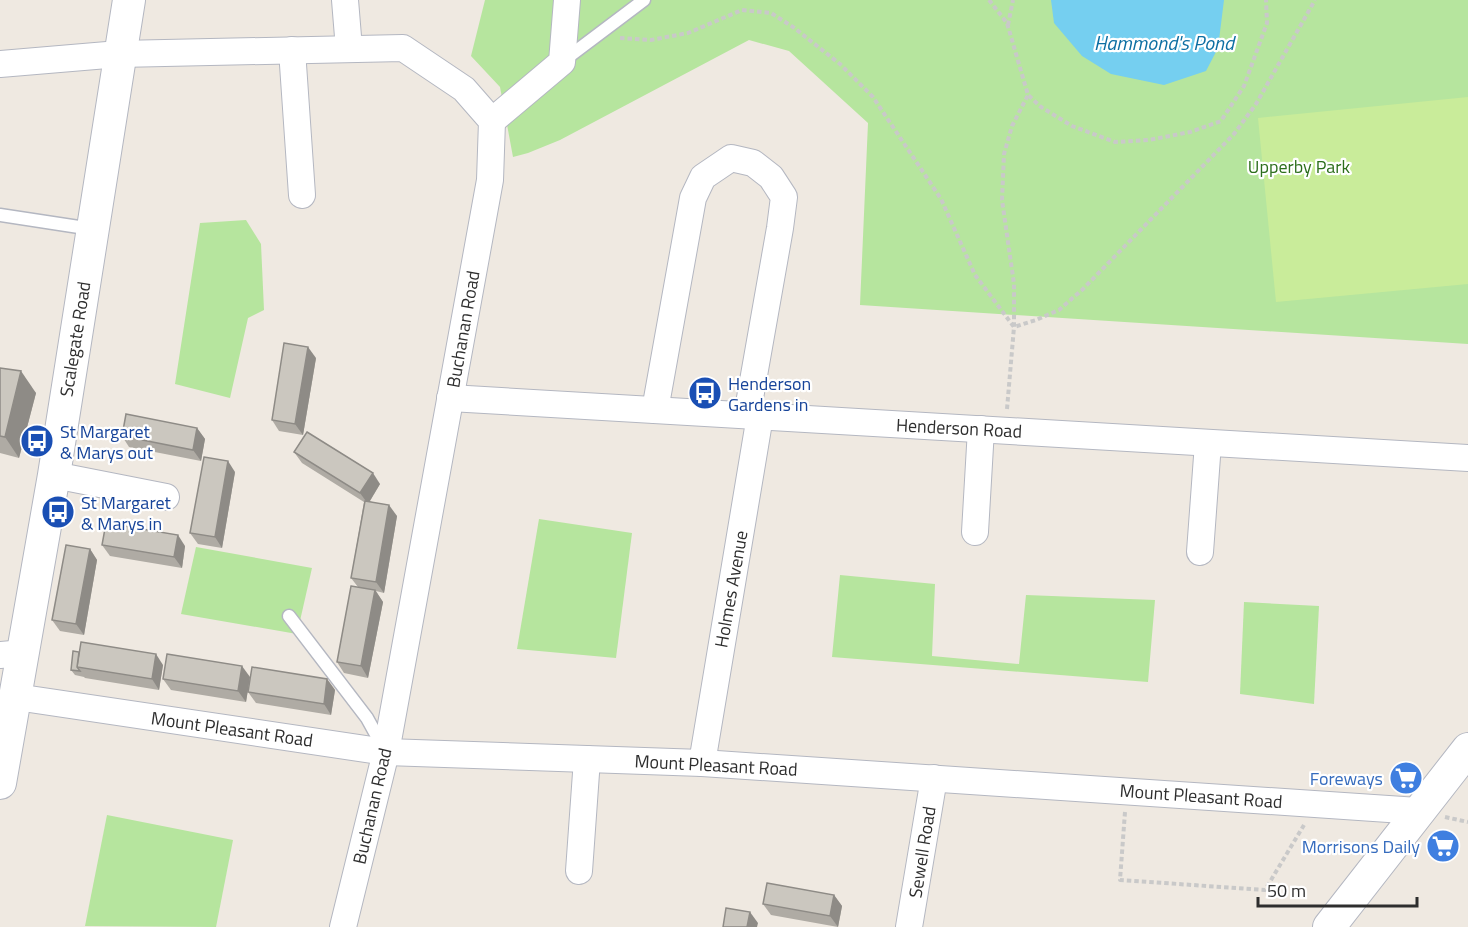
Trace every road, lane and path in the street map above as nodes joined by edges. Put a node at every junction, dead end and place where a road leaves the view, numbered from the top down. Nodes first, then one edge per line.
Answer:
1 (129, 0) edge
2 (345, 0) edge
3 (567, 0) edge
4 (644, 0) edge
5 (989, 0) edge
6 (1013, 0) edge
7 (1266, 0) edge
8 (1315, 0) edge
9 (1008, 25) junction
10 (610, 43) dead end
11 (349, 49) junction
12 (292, 50) junction
13 (119, 54) junction
14 (562, 62) junction
15 (0, 64) edge
16 (1028, 95) junction
17 (492, 121) junction
18 (302, 195) dead end
19 (0, 215) edge
20 (92, 229) junction
21 (1014, 327) junction
22 (450, 398) junction
23 (655, 410) junction
24 (754, 416) junction
25 (993, 430) junction
26 (1208, 442) junction
27 (1468, 458) edge
28 (54, 475) junction
29 (166, 497) dead end
30 (975, 532) dead end
31 (1200, 552) dead end
32 (290, 616) dead end
33 (12, 654) edge
34 (16, 697) junction
35 (1468, 749) edge
36 (386, 752) junction
37 (587, 759) junction
38 (702, 763) junction
39 (934, 778) junction
40 (0, 783) edge
41 (1127, 791) junction
42 (1317, 804) junction
43 (1418, 811) junction
44 (579, 871) dead end
45 (343, 927) edge
46 (909, 927) edge
47 (1329, 927) edge

1 - 13 street, Scalegate Road
2 - 11 street
3 - 14 street
4 - 14 lane
5 - 9 path
6 - 9 path
7 - 16 path
8 - 21 path
9 - 16 path
10 - 21 path
11 - 12 street
11 - 17 street
12 - 13 street
12 - 18 street
13 - 15 street
13 - 20 street, Scalegate Road
14 - 17 street
16 - 21 path
17 - 22 street, Buchanan Road
19 - 20 lane
20 - 28 street, Scalegate Road
21 - 25 path
22 - 23 street, Henderson Road
22 - 36 street, Buchanan Road
23 - 24 street, Henderson Road
23 - 24 street, Holmes Avenue
24 - 25 street, Henderson Road
24 - 38 street, Holmes Avenue
25 - 26 street, Henderson Road
25 - 30 street
26 - 27 street, Henderson Road
26 - 31 street
28 - 29 street
28 - 33 street, Scalegate Road
32 - 36 lane
33 - 34 street, Scalegate Road
34 - 36 street, Mount Pleasant Road
34 - 40 street, Scalegate Road
35 - 43 street
36 - 37 street, Mount Pleasant Road
36 - 45 street, Buchanan Road
37 - 38 street, Mount Pleasant Road
37 - 44 street
38 - 39 street, Mount Pleasant Road
39 - 41 street, Mount Pleasant Road
39 - 46 street, Sewell Road
41 - 42 street, Mount Pleasant Road
41 - 42 path
42 - 43 street, Mount Pleasant Road
43 - 47 street

